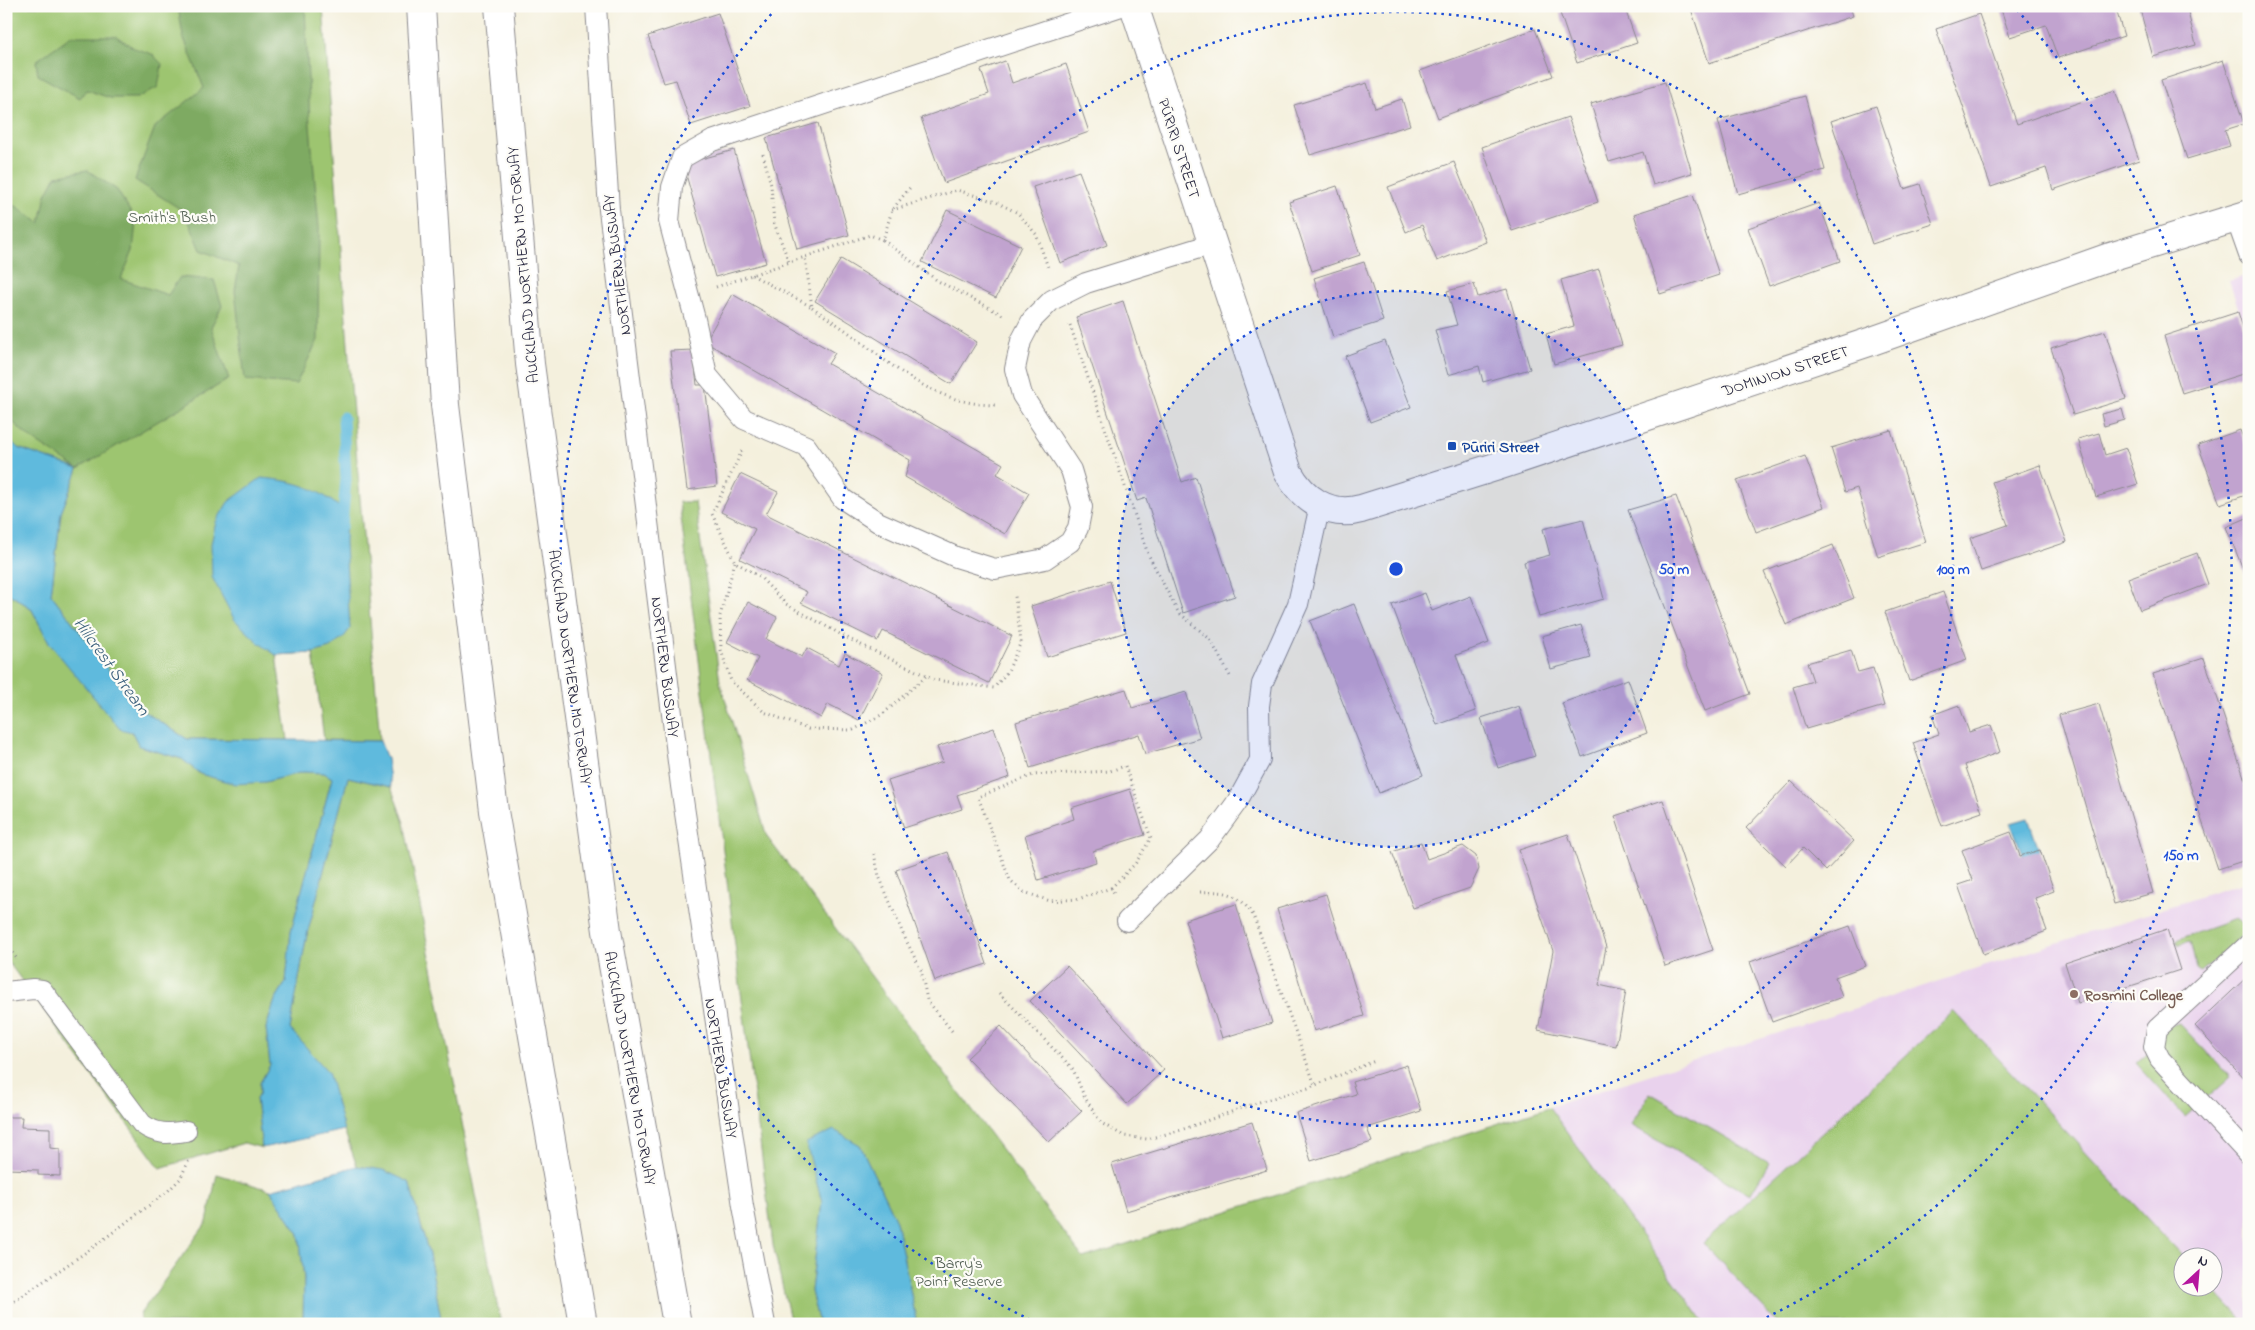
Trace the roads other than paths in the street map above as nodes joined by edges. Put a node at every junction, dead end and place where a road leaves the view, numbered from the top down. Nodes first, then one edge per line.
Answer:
1 (412, 6) edge
2 (422, 6) edge
3 (499, 6) edge
4 (596, 6) edge
5 (1121, 6) edge
6 (1134, 6) edge
7 (425, 55) junction
8 (2242, 216) edge
9 (1212, 244) junction
10 (2249, 255) edge
11 (1320, 505) junction
12 (1127, 921) road end
13 (2249, 944) edge
14 (6, 992) edge
15 (186, 1131) road end
16 (2249, 1155) edge
17 (583, 1324) edge
18 (677, 1324) edge
19 (765, 1324) edge

1 - 7 main road
2 - 7 main road
3 - 18 main road, AUCKLAND NORTHERN MOTORWAY
4 - 19 lane, NORTHERN BUSWAY
5 - 9 lane
6 - 9 main road, PŪRIRI STREET
7 - 17 main road
8 - 10 lane
8 - 11 main road, DOMINION STREET
9 - 11 main road, PŪRIRI STREET
11 - 12 lane
13 - 16 lane
14 - 15 lane

